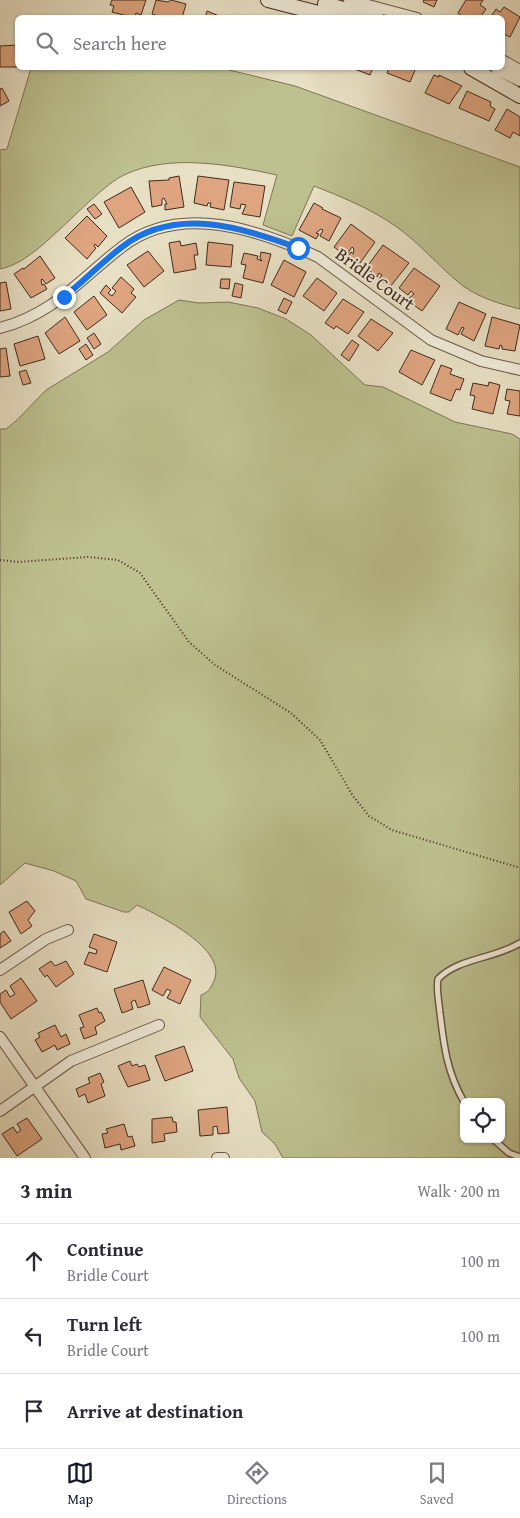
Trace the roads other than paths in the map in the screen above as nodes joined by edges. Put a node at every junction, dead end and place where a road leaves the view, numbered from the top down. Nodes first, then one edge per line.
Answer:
1 (268, 0) edge
2 (307, 0) edge
3 (348, 0) edge
4 (326, 15) edge
5 (365, 15) edge
6 (406, 15) edge
7 (505, 62) edge
8 (474, 70) edge
9 (502, 70) edge
10 (520, 70) edge
11 (520, 79) edge
12 (520, 96) edge
13 (0, 328) edge
14 (520, 370) edge
15 (68, 930) dead end
16 (520, 943) edge
17 (0, 970) edge
18 (159, 1025) dead end
19 (0, 1037) edge
20 (35, 1085) junction
21 (462, 1098) edge
22 (0, 1111) edge
23 (498, 1143) edge
24 (520, 1157) edge
25 (85, 1158) edge
26 (217, 1158) edge
27 (224, 1158) edge

1 - 4 main road
2 - 5 main road
3 - 6 street
7 - 10 street
8 - 12 main road
9 - 11 main road
13 - 14 street, Bridle Court
15 - 17 street
16 - 21 lane
18 - 20 street
19 - 20 street
20 - 22 street
20 - 25 street
23 - 24 lane
26 - 27 street

